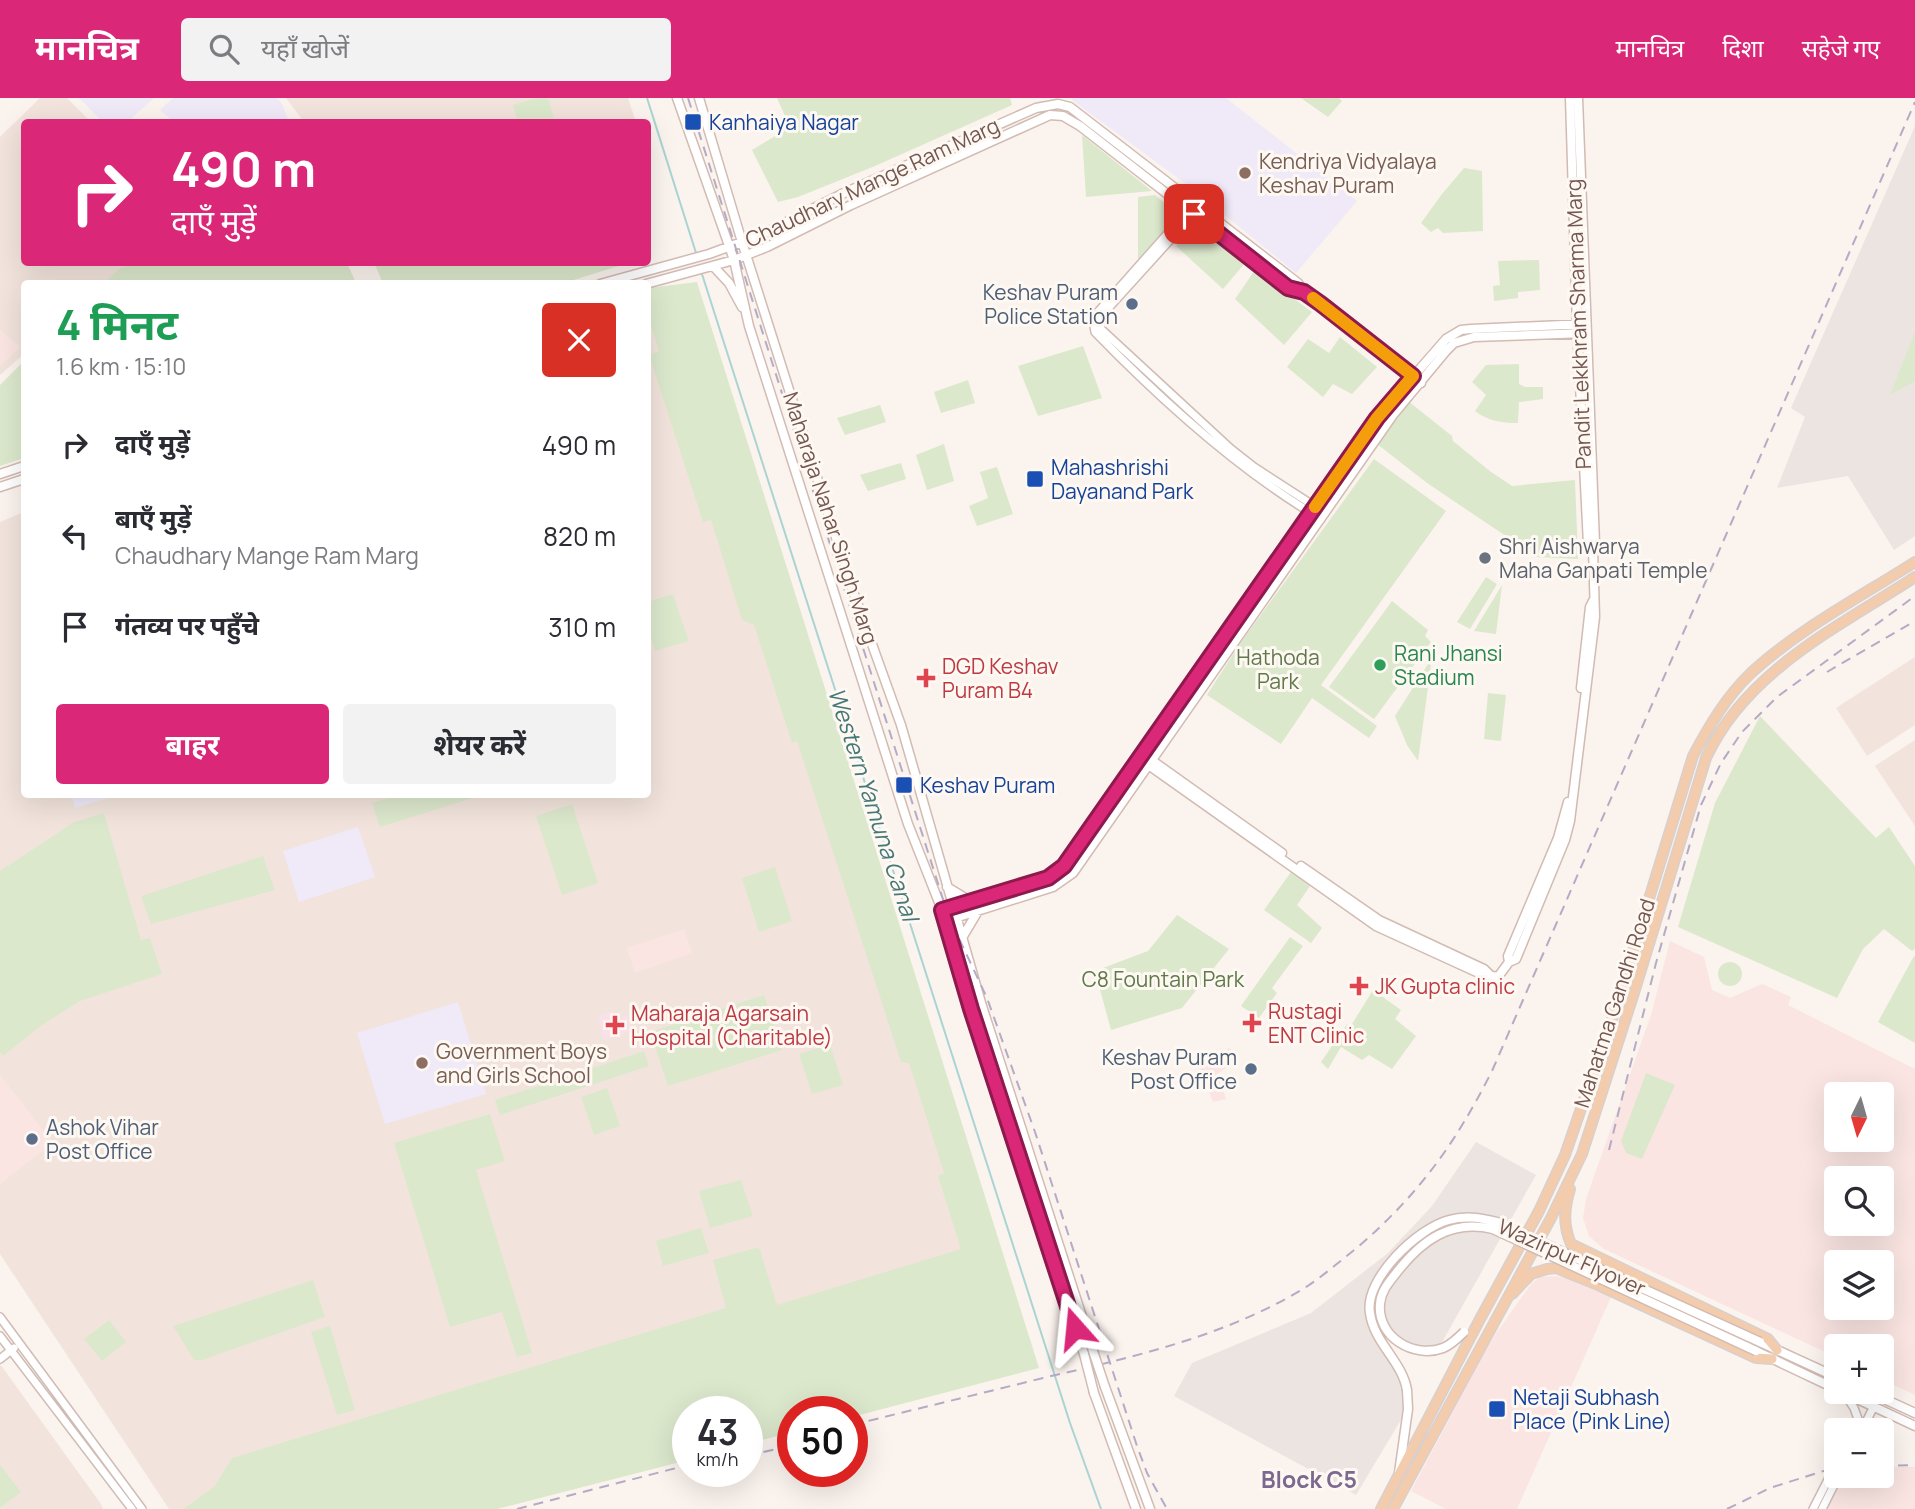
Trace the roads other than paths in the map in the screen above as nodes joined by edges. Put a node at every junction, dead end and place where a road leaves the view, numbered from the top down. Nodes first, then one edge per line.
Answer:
1 (677, 98) edge
2 (699, 98) edge
3 (1570, 98) edge
4 (1578, 98) edge
5 (1194, 209) junction
6 (742, 242) junction
7 (730, 247) junction
8 (746, 255) junction
9 (734, 260) junction
10 (713, 266) junction
11 (614, 280) edge
12 (651, 283) edge
13 (748, 316) junction
14 (1582, 329) junction
15 (1423, 365) junction
16 (1400, 366) junction
17 (1413, 376) junction
18 (1421, 383) junction
19 (21, 467) edge
20 (0, 474) edge
21 (21, 480) edge
22 (0, 487) edge
23 (1313, 510) junction
24 (1323, 516) junction
25 (1915, 562) edge
26 (1915, 577) edge
27 (1142, 756) junction
28 (1150, 763) junction
29 (947, 887) junction
30 (971, 901) junction
31 (953, 906) junction
32 (942, 910) junction
33 (979, 911) junction
34 (956, 918) junction
35 (946, 921) junction
36 (962, 938) junction
37 (1578, 1160) junction
38 (1592, 1256) junction
39 (1581, 1278) junction
40 (1501, 1307) junction
41 (0, 1317) edge
42 (1480, 1319) junction
43 (0, 1336) edge
44 (20, 1344) junction
45 (11, 1351) junction
46 (1774, 1354) junction
47 (0, 1359) edge
48 (1824, 1373) edge
49 (1824, 1382) edge
50 (1894, 1403) edge
51 (1869, 1404) edge
52 (1874, 1406) junction
53 (1915, 1413) edge
54 (1868, 1418) edge
55 (1915, 1426) edge
56 (1398, 1476) junction
57 (1824, 1487) edge
58 (1832, 1488) edge
59 (132, 1509) edge
60 (142, 1509) edge
61 (1136, 1509) edge
62 (1150, 1509) edge
63 (1381, 1509) edge
64 (1392, 1509) edge
65 (1813, 1509) edge
66 (1822, 1509) edge

1 - 7 main road, Maharaja Nahar Singh Marg
2 - 6 main road, Maharaja Nahar Singh Marg
3 - 14 main road, Pandit Lekkhram Sharma Marg
4 - 14 main road, Pandit Lekkhram Sharma Marg
5 - 6 main road, Chaudhary Mange Ram Marg
5 - 8 main road, Chaudhary Mange Ram Marg
5 - 16 main road, Chaudhary Mange Ram Marg
5 - 23 street
6 - 7 main road, Chaudhary Mange Ram Marg
6 - 8 main road, Maharaja Nahar Singh Marg
7 - 9 main road, Maharaja Nahar Singh Marg
7 - 11 main road, Chaudhary Mange Ram Marg
8 - 9 main road, Chaudhary Mange Ram Marg
8 - 29 main road, Maharaja Nahar Singh Marg
9 - 10 main road, Chaudhary Mange Ram Marg
9 - 13 main road, Maharaja Nahar Singh Marg
10 - 12 main road, Chaudhary Mange Ram Marg
10 - 13 main road
13 - 32 main road, Maharaja Nahar Singh Marg
14 - 15 main road
14 - 18 main road
14 - 28 main road, Pandit Lekkhram Sharma Marg
15 - 16 main road
15 - 17 main road
16 - 17 main road, Chaudhary Mange Ram Marg
17 - 18 main road, Chaudhary Mange Ram Marg
17 - 23 main road
18 - 24 main road
19 - 20 main road
21 - 22 main road
23 - 24 street
23 - 27 main road
24 - 28 main road
25 - 42 main road, Mahatma Gandhi Road
26 - 37 main road, Mahatma Gandhi Road
27 - 28 main road, Pandit Lekkhram Sharma Marg
27 - 30 main road
28 - 33 main road
29 - 30 main road
29 - 31 main road, Maharaja Nahar Singh Marg
30 - 31 main road
31 - 32 main road
31 - 34 main road, Maharaja Nahar Singh Marg
32 - 35 main road, Maharaja Nahar Singh Marg
33 - 34 main road
33 - 36 main road
34 - 35 main road
34 - 36 main road, Maharaja Nahar Singh Marg
35 - 61 main road, Maharaja Nahar Singh Marg, bridge
36 - 62 main road, Maharaja Nahar Singh Marg, bridge
37 - 38 main road
37 - 40 main road, Mahatma Gandhi Road
38 - 39 main road
38 - 46 main road
39 - 40 main road
39 - 46 main road
40 - 64 main road, Mahatma Gandhi Road
41 - 44 street
42 - 46 main road, Wazirpur Flyover, bridge
42 - 56 main road, Mahatma Gandhi Road
43 - 45 street
44 - 45 street
44 - 60 street
45 - 47 street
45 - 59 street
46 - 48 main road
46 - 49 main road
46 - 56 main road, Wazirpur Flyover, bridge
50 - 53 main road
51 - 52 main road
52 - 54 street
52 - 55 main road
56 - 63 main road, Mahatma Gandhi Road
57 - 65 street
58 - 66 street

